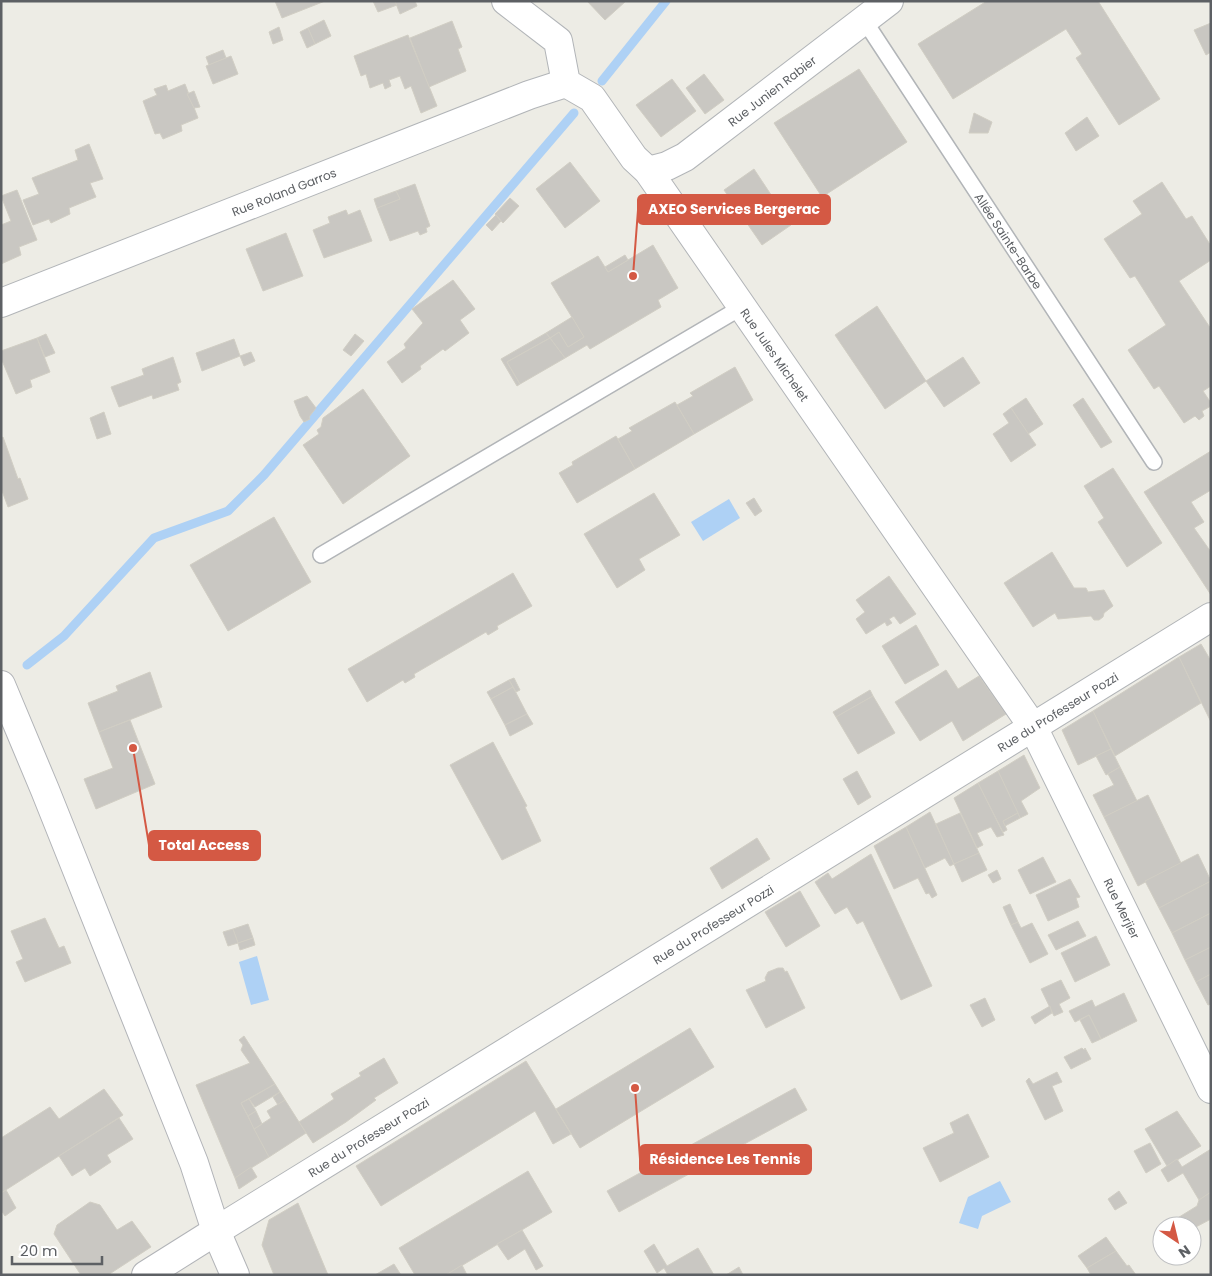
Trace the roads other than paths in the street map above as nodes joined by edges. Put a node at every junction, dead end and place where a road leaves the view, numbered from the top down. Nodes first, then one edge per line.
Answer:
1 (506, 1) edge
2 (889, 1) edge
3 (864, 20) junction
4 (566, 83) junction
5 (648, 171) junction
6 (1, 303) edge
7 (742, 307) junction
8 (1154, 462) dead end
9 (321, 555) dead end
10 (1211, 618) edge
11 (1, 685) edge
12 (1033, 727) junction
13 (1211, 1089) edge
14 (216, 1231) junction
15 (146, 1275) edge
16 (235, 1275) edge

1 - 4 street
2 - 3 street, Rue Junien Rabier
3 - 5 street, Rue Junien Rabier
3 - 8 lane, Allée Sainte-Barbe
4 - 5 street, Rue Jules Michelet
4 - 6 street, Rue Roland Garros
5 - 7 street, Rue Jules Michelet
7 - 9 lane
7 - 12 street, Rue Jules Michelet
10 - 12 street, Rue du Professeur Pozzi
11 - 14 street
12 - 13 street, Rue Merjier
12 - 14 street, Rue du Professeur Pozzi
14 - 15 street, Rue du Professeur Pozzi
14 - 16 street

